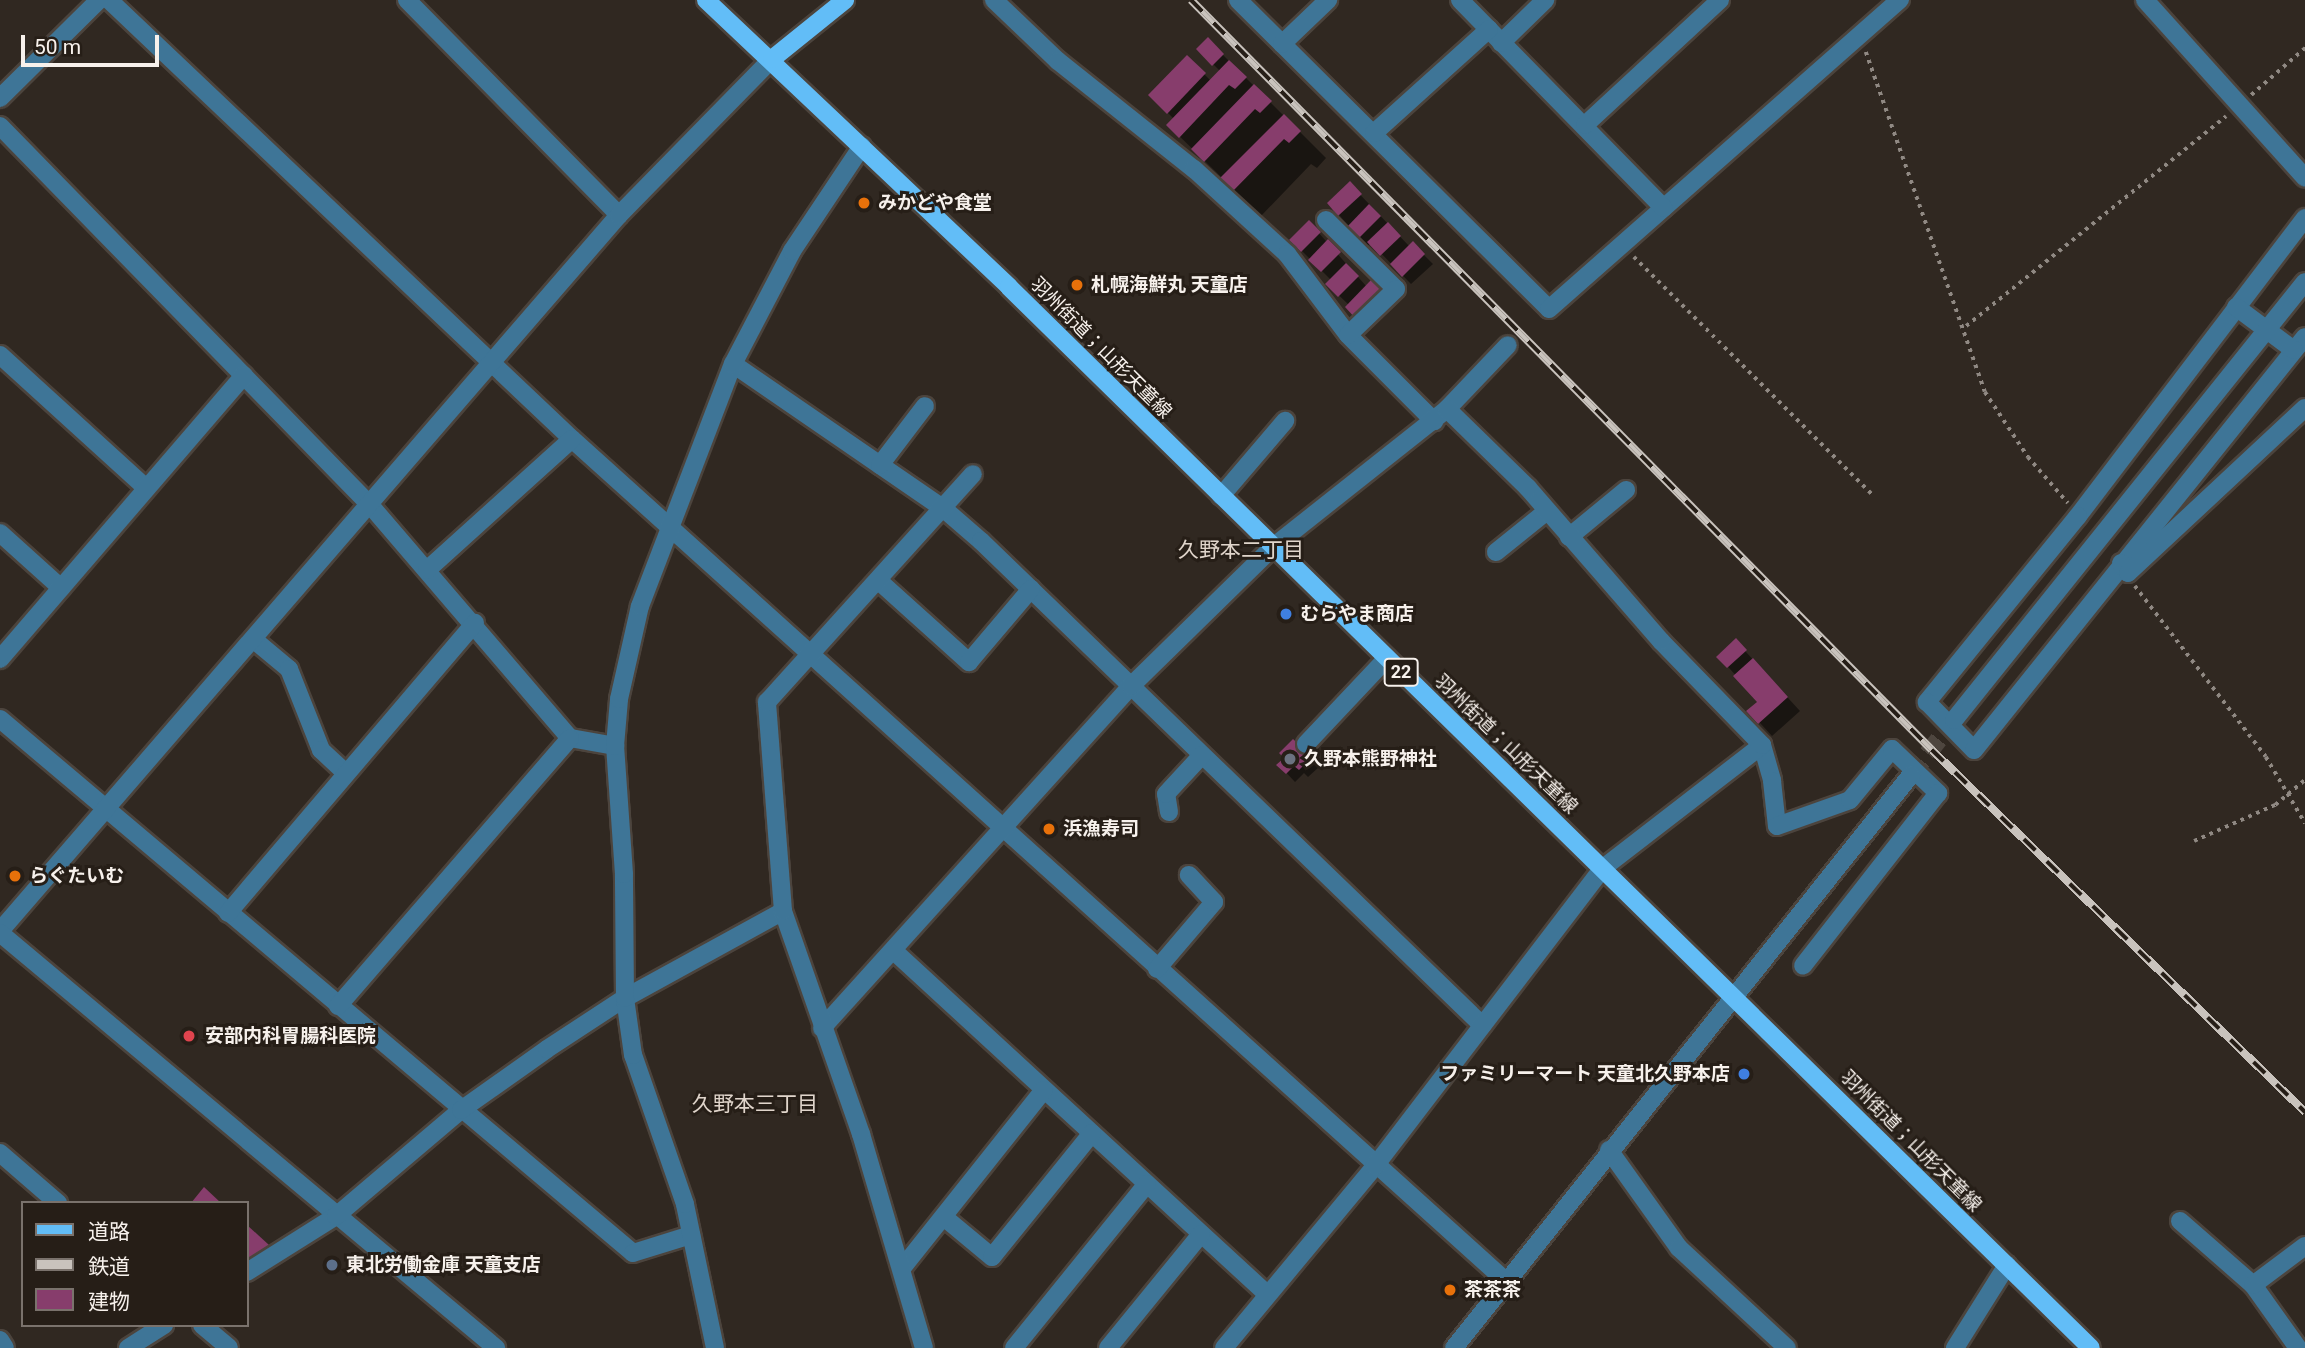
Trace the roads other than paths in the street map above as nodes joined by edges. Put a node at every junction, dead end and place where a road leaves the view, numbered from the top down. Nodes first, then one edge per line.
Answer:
1 (99, 0) edge
2 (109, 0) edge
3 (407, 0) edge
4 (706, 0) edge
5 (845, 0) edge
6 (994, 0) edge
7 (1238, 0) edge
8 (1328, 0) edge
9 (1460, 0) edge
10 (1545, 0) edge
11 (1720, 0) edge
12 (1900, 0) edge
13 (2145, 0) edge
14 (1495, 36) junction
15 (1282, 44) junction
16 (772, 59) junction
17 (0, 98) edge
18 (1585, 125) junction
19 (0, 126) edge
20 (1374, 134) junction
21 (862, 146) junction
22 (2305, 178) edge
23 (1664, 208) junction
24 (619, 215) junction
25 (2305, 218) edge
26 (1326, 220) dead end
27 (2305, 282) edge
28 (2236, 307) junction
29 (2266, 329) junction
30 (1348, 335) junction
31 (2299, 343) edge
32 (1508, 345) dead end
33 (0, 355) edge
34 (491, 363) junction
35 (733, 364) junction
36 (244, 375) junction
37 (925, 406) dead end
38 (2305, 408) edge
39 (1441, 415) junction
40 (1285, 421) dead end
41 (572, 439) junction
42 (880, 465) junction
43 (973, 474) dead end
44 (146, 488) junction
45 (1626, 490) dead end
46 (1221, 496) junction
47 (371, 506) junction
48 (944, 509) junction
49 (1547, 511) junction
50 (670, 527) junction
51 (0, 533) edge
52 (1569, 537) junction
53 (1273, 547) junction
54 (1496, 552) dead end
55 (2124, 568) junction
56 (427, 570) junction
57 (880, 582) junction
58 (61, 589) junction
59 (1031, 589) junction
60 (475, 623) junction
61 (253, 639) junction
62 (810, 656) junction
63 (1387, 658) junction
64 (0, 659) edge
65 (1131, 686) junction
66 (0, 719) edge
67 (1954, 720) tunnel mouth
68 (570, 738) junction
69 (1306, 744) dead end
70 (615, 746) junction
71 (1762, 746) junction
72 (1202, 755) junction
73 (346, 773) junction
74 (1911, 775) tunnel mouth
75 (108, 807) junction
76 (1169, 813) dead end
77 (1003, 829) junction
78 (1604, 868) junction
79 (1189, 875) dead end
80 (783, 911) junction
81 (228, 913) junction
82 (0, 932) edge
83 (895, 952) junction
84 (1803, 966) dead end
85 (1157, 969) junction
86 (1735, 997) junction
87 (625, 998) junction
88 (338, 1006) junction
89 (1482, 1025) junction
90 (822, 1028) junction
91 (1044, 1090) junction
92 (461, 1110) junction
93 (1091, 1133) junction
94 (1609, 1150) junction
95 (0, 1153) edge
96 (1375, 1166) junction
97 (1147, 1184) junction
98 (56, 1201) edge
99 (336, 1216) junction
100 (945, 1218) junction
101 (2180, 1222) dead end
102 (1201, 1234) junction
103 (691, 1235) junction
104 (2305, 1246) edge
105 (2007, 1265) junction
106 (903, 1267) junction
107 (248, 1271) edge
108 (1507, 1282) junction
109 (2253, 1285) junction
110 (1267, 1294) junction
111 (160, 1327) edge
112 (204, 1327) edge
113 (0, 1340) edge
114 (2305, 1343) edge
115 (490, 1346) edge
116 (5, 1348) edge
117 (128, 1348) edge
118 (229, 1348) edge
119 (715, 1348) edge
120 (924, 1348) edge
121 (1014, 1348) edge
122 (1108, 1348) edge
123 (1224, 1348) edge
124 (1454, 1348) edge
125 (1787, 1348) edge
126 (1955, 1348) edge
127 (2091, 1348) edge
128 (2299, 1348) edge

1 - 17 street
2 - 34 street
3 - 24 street
4 - 16 main road, 羽州街道；山形天童線 / 22
5 - 16 main road
6 - 30 street
7 - 15 street
8 - 15 street
9 - 14 street
10 - 14 street
11 - 18 street
12 - 23 street
13 - 22 street
14 - 18 street
14 - 20 street
15 - 20 street
16 - 21 main road, 羽州街道；山形天童線 / 22
16 - 24 street
18 - 23 street
19 - 36 street
20 - 23 street
21 - 35 street
21 - 46 main road, 羽州街道；山形天童線 / 22
24 - 34 street
25 - 28 street
26 - 30 street
27 - 29 street
28 - 29 street
28 - 55 street
29 - 31 street
29 - 67 street
30 - 39 street
31 - 55 street
32 - 39 street
33 - 44 street
34 - 41 street
34 - 47 street
35 - 42 street
35 - 50 street
36 - 44 street
36 - 47 street
37 - 42 street
38 - 55 street
39 - 49 street
39 - 53 street
40 - 46 street
41 - 50 street
41 - 56 street
42 - 48 street
43 - 48 street
44 - 58 street
45 - 52 street
46 - 53 main road, 羽州街道；山形天童線 / 22
47 - 56 street
47 - 61 street
48 - 57 street
48 - 59 street
49 - 52 street
49 - 54 street
50 - 62 street
50 - 70 street
51 - 58 street
52 - 71 street
53 - 63 main road, 羽州街道；山形天童線 / 22
53 - 65 street
56 - 60 street
57 - 59 street
57 - 62 street
58 - 64 street
59 - 65 street
60 - 68 street
60 - 73 street
61 - 73 street
61 - 75 street
62 - 77 street
62 - 80 street
63 - 69 street
63 - 78 main road, 羽州街道；山形天童線 / 22
65 - 72 street
65 - 77 street
66 - 75 street
68 - 70 street
68 - 88 street
70 - 87 street
71 - 78 street
71 - 84 street
72 - 76 street
72 - 89 street
73 - 81 street
74 - 86 street
75 - 81 street
75 - 82 street
77 - 83 street
77 - 85 street
78 - 86 main road, 羽州街道；山形天童線 / 22
78 - 89 street
79 - 85 street
80 - 87 street
80 - 90 street
81 - 88 street
82 - 99 street
83 - 90 street
83 - 91 street
85 - 96 street
86 - 94 street
86 - 105 main road, 羽州街道；山形天童線 / 22
87 - 92 street
87 - 103 street
88 - 92 street
89 - 96 street
90 - 106 street
91 - 93 street
91 - 100 street
92 - 99 street
92 - 103 street
93 - 97 street
93 - 100 street
94 - 108 street
94 - 125 street
95 - 98 street
96 - 108 street
96 - 110 street
97 - 102 street
97 - 121 street
99 - 107 street
99 - 115 street
100 - 106 street
101 - 109 street
102 - 110 street
102 - 122 street
103 - 119 street
104 - 109 street
105 - 126 street
105 - 127 main road, 羽州街道；山形天童線 / 22
106 - 120 street
108 - 124 street
109 - 128 street
110 - 123 street
111 - 117 street
112 - 118 street
113 - 116 street
114 - 128 street

